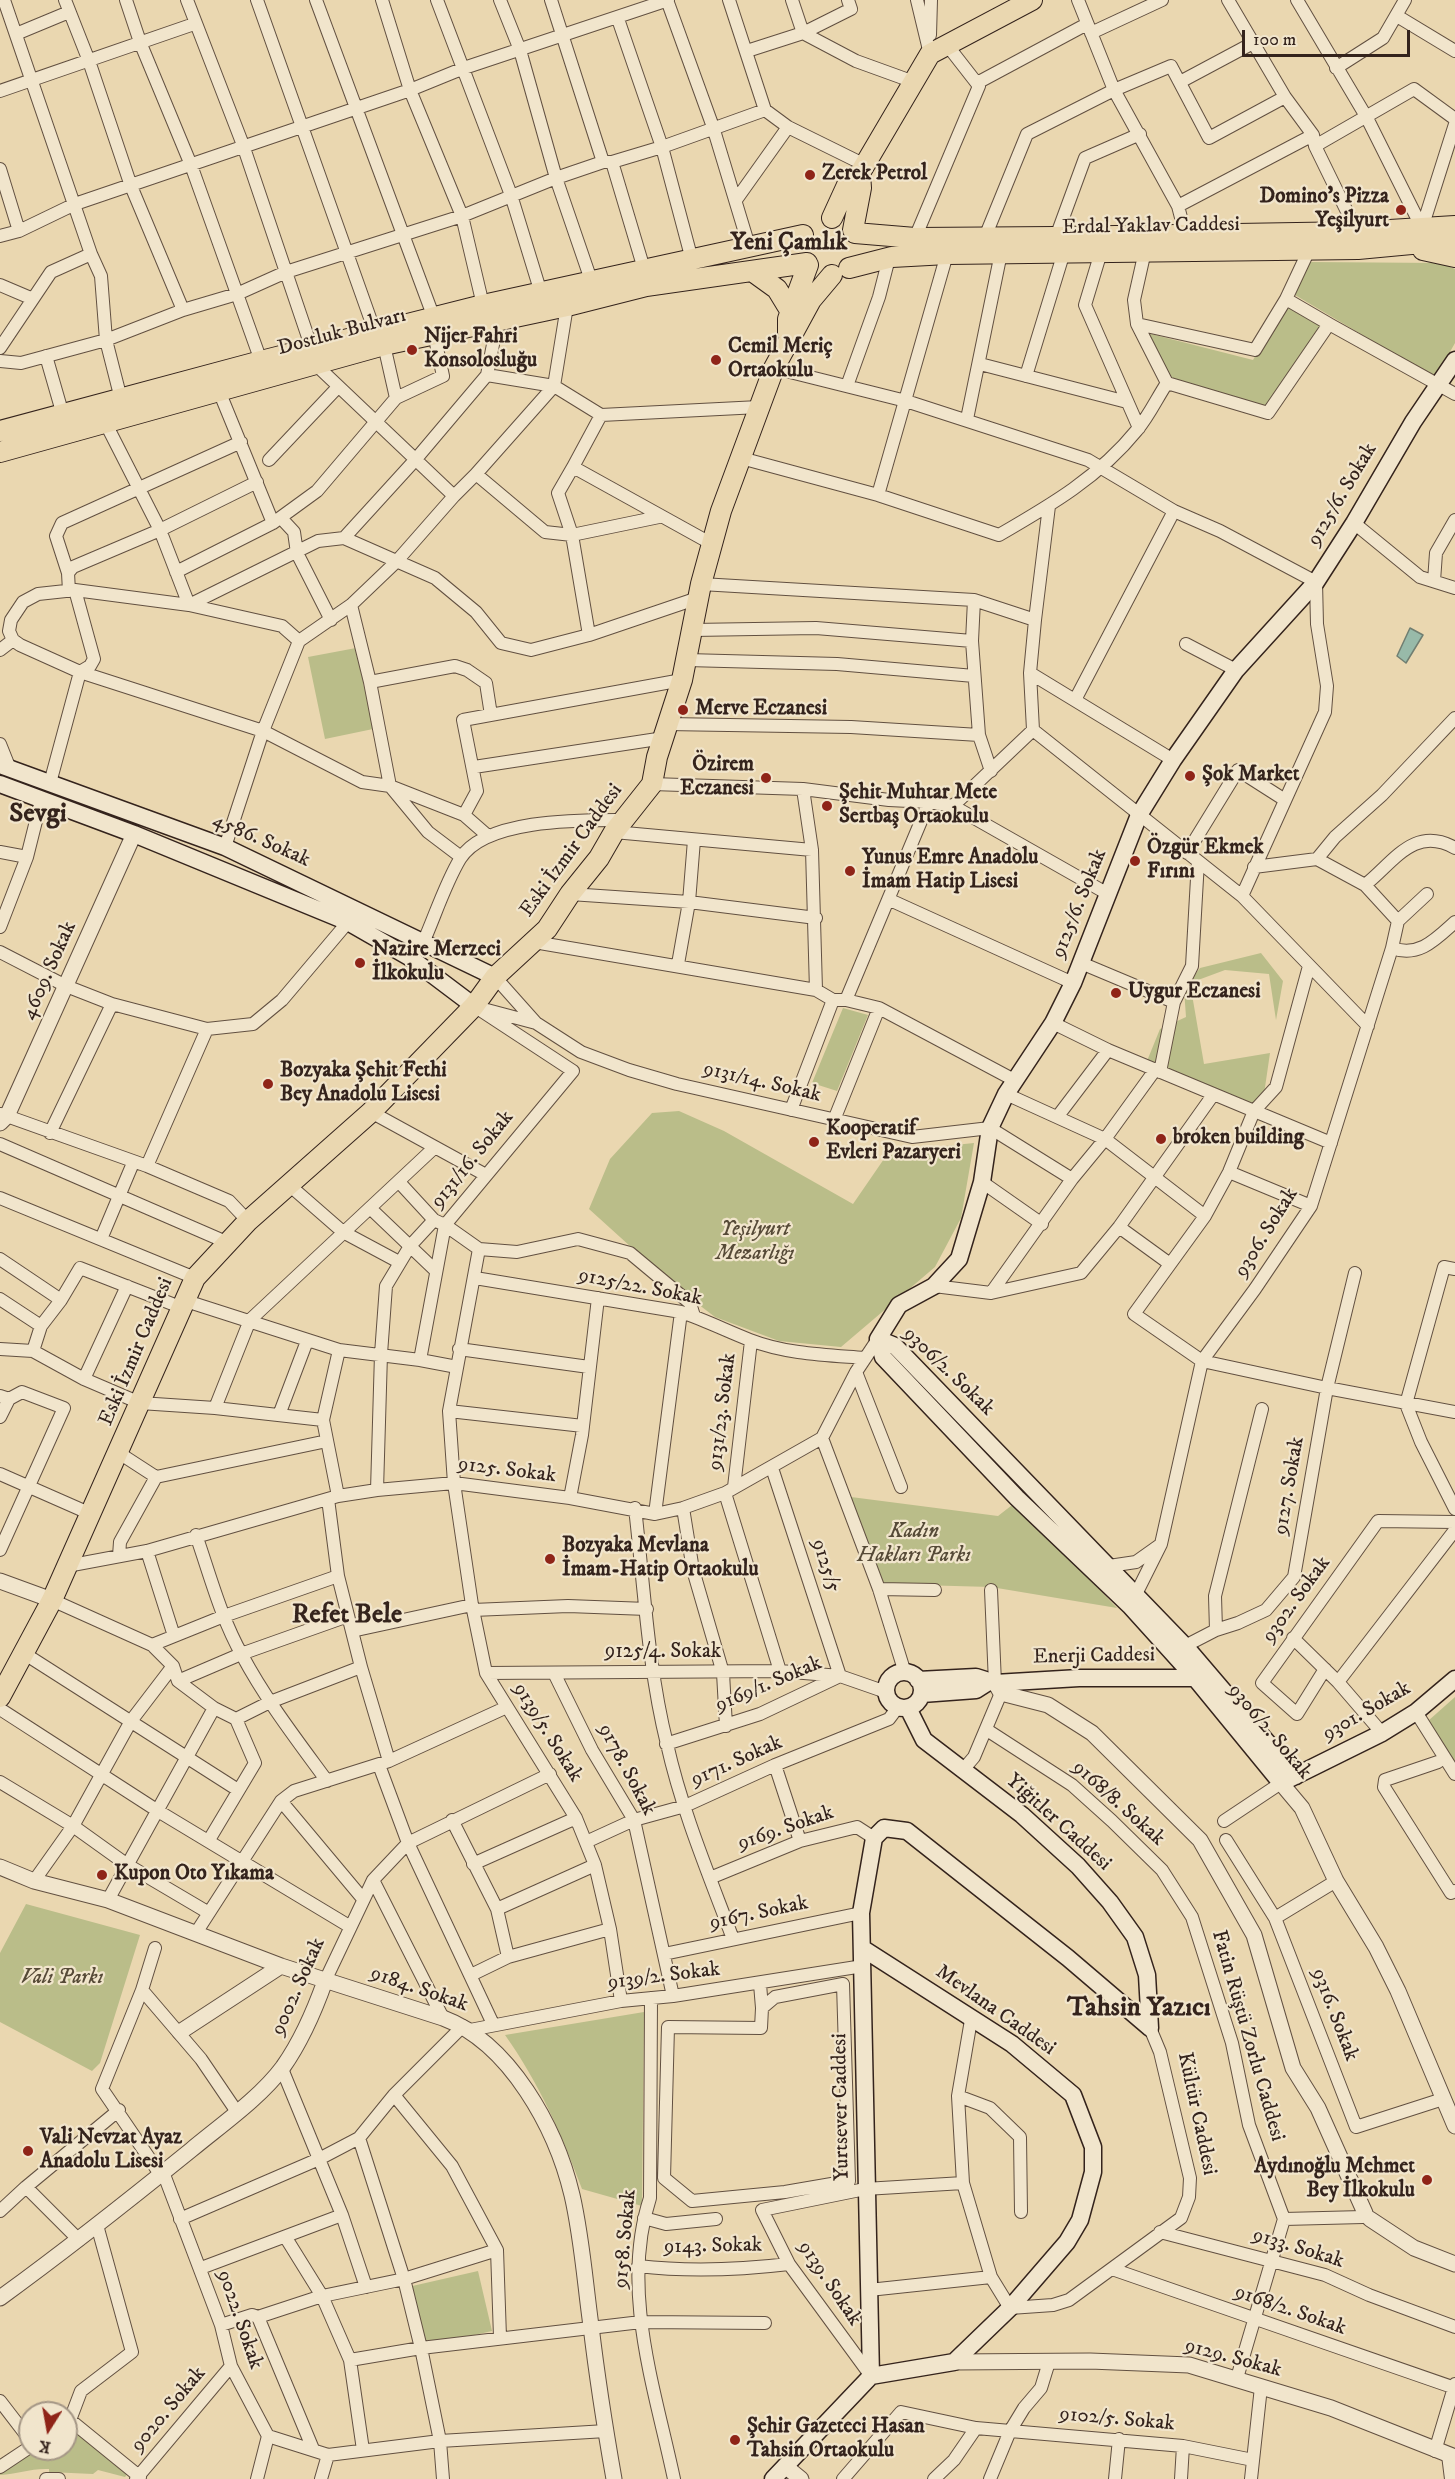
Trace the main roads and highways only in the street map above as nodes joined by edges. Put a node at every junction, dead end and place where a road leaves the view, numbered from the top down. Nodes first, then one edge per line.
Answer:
1 (1025, 2) edge
2 (862, 169) junction
3 (832, 218) junction
4 (1455, 226) edge
5 (854, 232) junction
6 (804, 235) junction
7 (1455, 240) edge
8 (1060, 244) junction
9 (1405, 246) junction
10 (1455, 257) edge
11 (808, 264) junction
12 (752, 271) junction
13 (841, 272) junction
14 (791, 312) junction
15 (434, 326) junction
16 (788, 339) junction
17 (314, 356) junction
18 (1455, 360) edge
19 (0, 430) edge
20 (0, 452) edge
21 (5, 767) edge
22 (0, 784) edge
23 (495, 977) junction
24 (474, 1006) junction
25 (878, 1339) junction
26 (1133, 1600) junction
27 (1195, 1678) junction
28 (1455, 1679) edge
29 (915, 1682) junction
30 (0, 1697) edge
31 (903, 1708) junction
32 (1289, 1779) junction
33 (874, 1838) joint
34 (862, 1948) junction
35 (1150, 2028) joint
36 (871, 2376) junction
37 (773, 2479) edge

1 - 2 main road
2 - 3 main road
2 - 5 main road
3 - 5 main road
3 - 6 main road
4 - 8 main road, Erdal Yaklav Caddesi
5 - 8 main road, Erdal Yaklav Caddesi
5 - 13 main road
6 - 11 main road
6 - 15 main road, Dostluk Bulvarı
7 - 9 main road, Erdal Yaklav Caddesi
8 - 9 main road, Erdal Yaklav Caddesi
8 - 13 main road, Erdal Yaklav Caddesi
9 - 10 main road
11 - 12 main road, Dostluk Bulvarı
11 - 13 main road
11 - 14 main road, Eski İzmir Caddesi
12 - 14 main road
12 - 15 main road, Dostluk Bulvarı
13 - 16 main road, Eski İzmir Caddesi
14 - 16 main road, Eski İzmir Caddesi
15 - 17 main road, Dostluk Bulvarı
16 - 23 main road, Eski İzmir Caddesi
17 - 19 main road, Dostluk Bulvarı
17 - 20 main road, Dostluk Bulvarı
18 - 25 main road, 9125/6. Sokak
21 - 23 main road, 4586. Sokak
22 - 24 main road, 4586. Sokak
23 - 24 main road, Eski İzmir Caddesi
24 - 30 main road, Eski İzmir Caddesi
25 - 26 main road, 9306/2. Sokak
25 - 26 main road, 9306/2. Sokak
26 - 27 main road, 9306/2. Sokak
26 - 32 main road, 9306/2. Sokak
27 - 29 main road, Enerji Caddesi
27 - 32 main road, 9306/2. Sokak
28 - 32 main road, 9301. Sokak
29 - 31 main road
29 - 31 main road
31 - 35 main road, Yiğitler Caddesi
33 - 34 main road, Yurtsever Caddesi
33 - 35 main road, Kültür Caddesi
34 - 36 main road, Yurtsever Caddesi
34 - 36 main road, Mevlana Caddesi
36 - 37 main road

